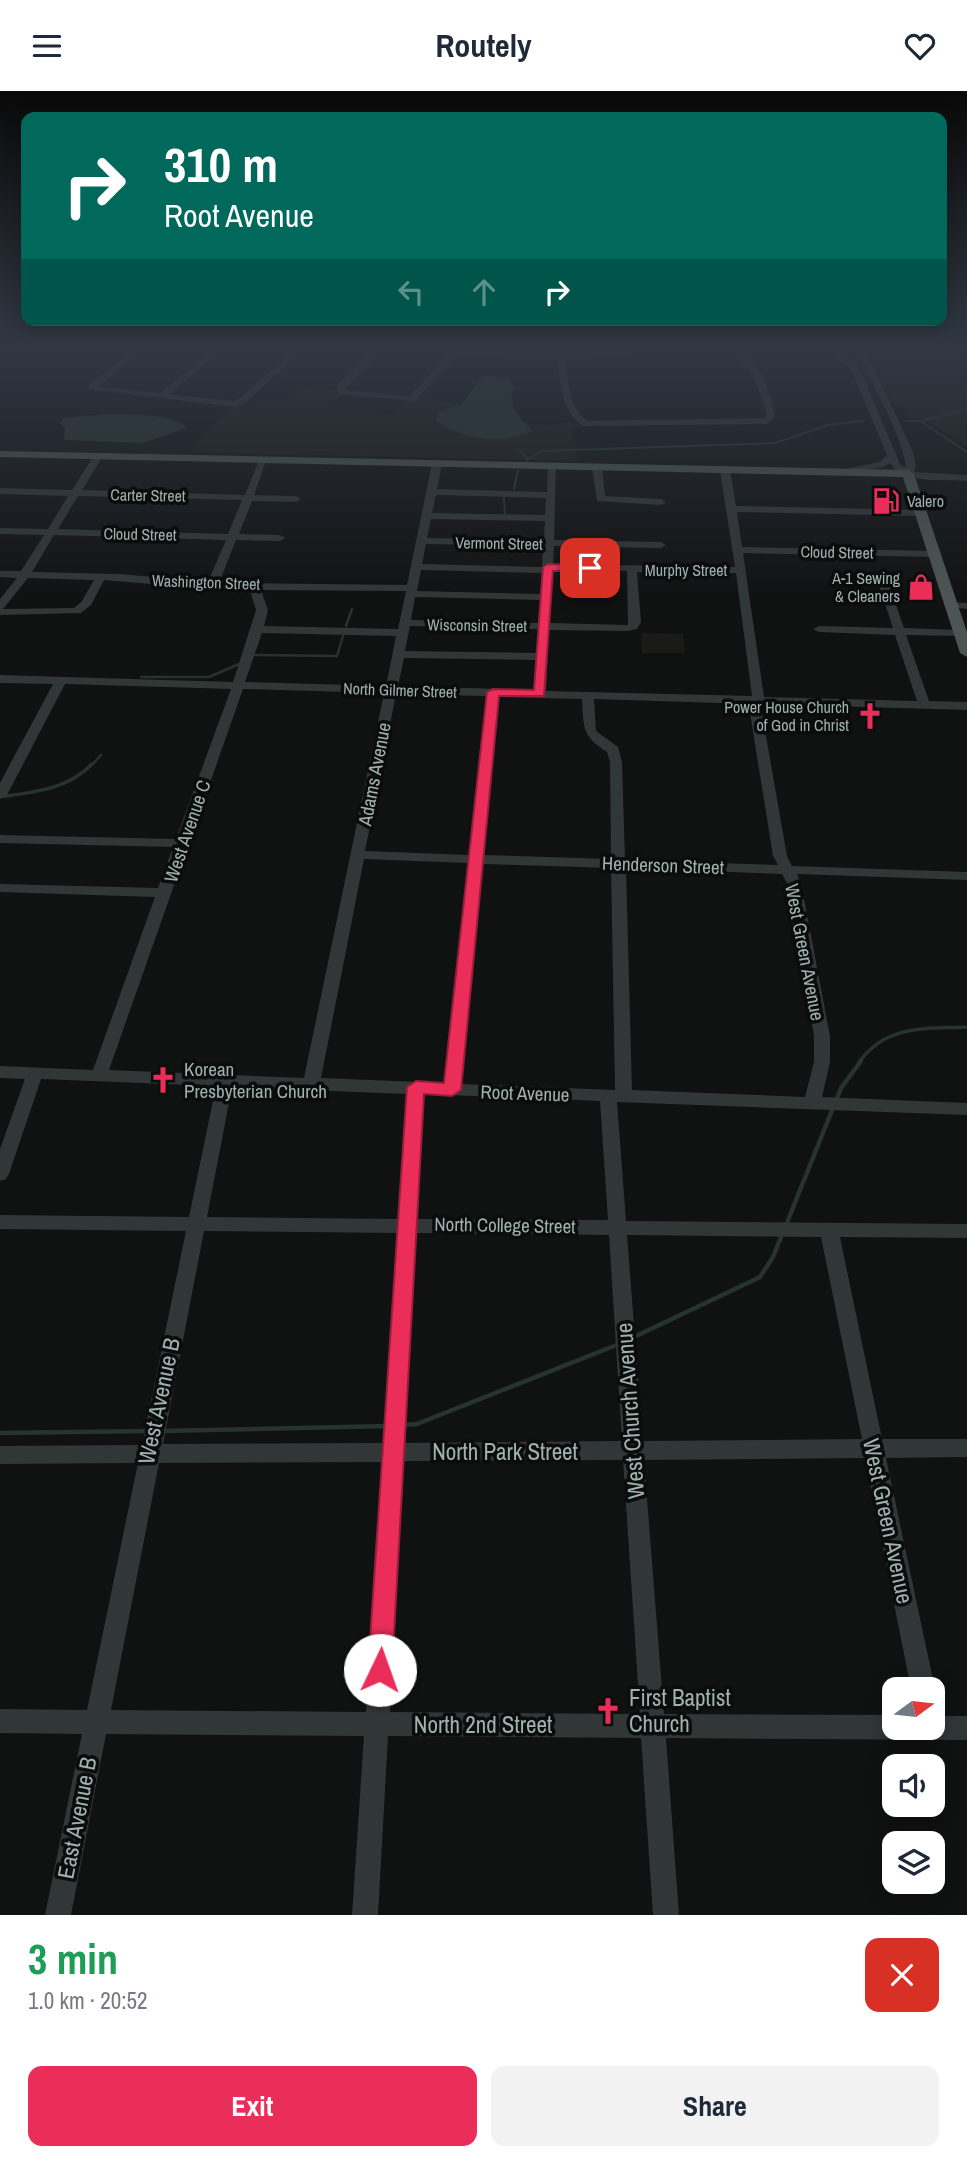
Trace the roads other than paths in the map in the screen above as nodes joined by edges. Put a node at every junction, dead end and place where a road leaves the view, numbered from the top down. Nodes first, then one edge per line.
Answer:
1 (882, 431) edge
2 (898, 431) edge
3 (0, 454) edge
4 (98, 456) junction
5 (892, 456) junction
6 (264, 460) junction
7 (437, 464) junction
8 (553, 467) junction
9 (597, 467) junction
10 (724, 470) junction
11 (844, 472) junction
12 (967, 472) edge
13 (908, 474) junction
14 (967, 478) edge
15 (0, 491) edge
16 (432, 492) junction
17 (75, 493) junction
18 (552, 495) junction
19 (248, 497) junction
20 (296, 499) dead end
21 (661, 502) dead end
22 (730, 509) junction
23 (921, 513) junction
24 (427, 516) junction
25 (551, 518) junction
26 (0, 531) edge
27 (52, 532) junction
28 (232, 537) junction
29 (279, 538) dead end
30 (422, 541) junction
31 (549, 543) junction
32 (660, 545) dead end
33 (737, 550) junction
34 (936, 554) junction
35 (417, 567) junction
36 (548, 568) junction
37 (632, 569) junction
38 (740, 570) junction
39 (0, 573) edge
40 (24, 574) junction
41 (101, 576) junction
42 (881, 576) dead end
43 (254, 585) junction
44 (212, 586) junction
45 (411, 591) junction
46 (547, 597) junction
47 (950, 605) junction
48 (0, 606) edge
49 (967, 606) edge
50 (0, 612) edge
51 (545, 627) junction
52 (404, 628) junction
53 (258, 629) junction
54 (819, 629) dead end
55 (899, 632) junction
56 (961, 633) junction
57 (967, 653) edge
58 (397, 654) junction
59 (542, 657) junction
60 (0, 679) edge
61 (61, 681) junction
62 (238, 685) junction
63 (391, 689) junction
64 (493, 692) junction
65 (540, 693) junction
66 (588, 695) junction
67 (758, 700) junction
68 (924, 705) junction
69 (967, 706) edge
70 (0, 794) edge
71 (0, 839) edge
72 (183, 843) junction
73 (358, 855) junction
74 (475, 860) junction
75 (618, 864) junction
76 (786, 870) junction
77 (967, 876) edge
78 (0, 888) edge
79 (165, 893) junction
80 (0, 1072) edge
81 (35, 1073) junction
82 (99, 1075) junction
83 (225, 1081) junction
84 (311, 1085) junction
85 (416, 1087) junction
86 (452, 1090) junction
87 (616, 1096) junction
88 (817, 1104) junction
89 (967, 1109) edge
90 (0, 1174) edge
91 (0, 1222) edge
92 (196, 1224) junction
93 (407, 1224) junction
94 (617, 1227) junction
95 (821, 1229) junction
96 (967, 1231) edge
97 (392, 1446) junction
98 (967, 1448) edge
99 (149, 1449) junction
100 (873, 1449) junction
101 (633, 1452) junction
102 (0, 1455) edge
103 (920, 1677) edge
104 (0, 1721) edge
105 (96, 1722) junction
106 (377, 1724) junction
107 (652, 1726) junction
108 (882, 1728) edge
109 (945, 1728) edge
110 (967, 1728) edge
111 (58, 1915) edge
112 (365, 1915) edge
113 (666, 1915) edge

1 - 5 street
2 - 13 street
3 - 4 main road
4 - 6 main road
4 - 17 street
5 - 11 street
5 - 13 street
6 - 7 main road
6 - 19 street
7 - 8 main road
7 - 16 street, Adams Avenue
8 - 9 main road
8 - 18 street
9 - 10 main road
9 - 21 street
10 - 11 main road
10 - 22 street, West Green Avenue
11 - 13 main road
12 - 13 street
13 - 14 street
13 - 23 main road
15 - 17 street, Carter Street
16 - 18 street
16 - 24 street, Adams Avenue
17 - 19 street, Carter Street
17 - 27 street
18 - 25 street
19 - 20 street, Carter Street
19 - 28 street
22 - 23 street
22 - 33 street, West Green Avenue
23 - 34 main road
24 - 25 street
24 - 30 street, Adams Avenue
25 - 31 street
26 - 27 street, Cloud Street
27 - 28 street, Cloud Street
27 - 40 street
28 - 29 street, Cloud Street
28 - 44 street
30 - 31 street, Vermont Street
30 - 35 street, Adams Avenue
31 - 32 street, Vermont Street
31 - 36 street
33 - 34 street, Cloud Street
33 - 38 street, West Green Avenue
34 - 47 main road
35 - 36 street, Murphy Street
35 - 45 street, Adams Avenue
36 - 37 street, Murphy Street
36 - 46 street
37 - 38 street, Murphy Street
37 - 51 street, Wisconsin Street
38 - 67 street, West Green Avenue
39 - 40 street, Washington Street
40 - 41 street, Washington Street
40 - 48 street
41 - 44 street, Washington Street
41 - 50 street
42 - 55 street
43 - 44 street, Washington Street
43 - 45 street, Washington Street
43 - 53 street, West Avenue C
45 - 46 street, Washington Street
45 - 52 street, Adams Avenue
46 - 51 street
47 - 49 street
47 - 56 main road
51 - 52 street, Wisconsin Street
51 - 59 street
52 - 53 street, Wisconsin Street
52 - 58 street, Adams Avenue
53 - 62 street, West Avenue C
54 - 55 street
55 - 56 street
55 - 68 street
56 - 57 main road
58 - 59 street
58 - 63 street, Adams Avenue
59 - 65 street
60 - 61 street, North Gilmer Street
61 - 62 street, North Gilmer Street
61 - 70 street
62 - 63 street, North Gilmer Street
62 - 72 street, West Avenue C
63 - 64 street, North Gilmer Street
63 - 73 street, Adams Avenue
64 - 65 street, North Gilmer Street
64 - 74 street
65 - 66 street, North Gilmer Street
66 - 67 street, North Gilmer Street
66 - 75 street, West Church Avenue
67 - 68 street, North Gilmer Street
67 - 76 street, West Green Avenue
68 - 69 street, North Gilmer Street
71 - 72 street
72 - 79 street, West Avenue C
73 - 74 street, Henderson Street
73 - 84 street, Adams Avenue
74 - 75 street, Henderson Street
74 - 86 street
75 - 76 street, Henderson Street
75 - 87 street, West Church Avenue
76 - 77 street, Henderson Street
76 - 88 street, West Green Avenue
78 - 79 street
79 - 82 street, West Avenue C
80 - 81 street, Root Avenue
81 - 82 street, Root Avenue
81 - 90 street
82 - 83 street, Root Avenue
83 - 84 street, Root Avenue
83 - 92 street, West Avenue B
84 - 85 street, Root Avenue
85 - 86 street, Root Avenue
85 - 93 street
86 - 87 street, Root Avenue
87 - 88 street, Root Avenue
87 - 94 street, West Church Avenue
88 - 89 street, Root Avenue
91 - 92 street, North College Street
92 - 93 street, North College Street
92 - 99 street, West Avenue B
93 - 94 street, North College Street
93 - 97 street
94 - 95 street, North College Street
94 - 101 street, West Church Avenue
95 - 96 street, North College Street
95 - 100 street, West Green Avenue
97 - 99 street, North Park Street
97 - 101 street, North Park Street
97 - 106 street
98 - 100 street, North Park Street
99 - 102 street, North Park Street
99 - 105 street, West Avenue B
100 - 101 street, North Park Street
100 - 103 street, West Green Avenue
101 - 107 street, West Church Avenue
104 - 105 street, North 2nd Street
105 - 106 street, North 2nd Street
105 - 111 street, East Avenue B
106 - 107 street, North 2nd Street
106 - 112 street
107 - 108 street, North 2nd Street
107 - 113 street, West Church Avenue
109 - 110 street, North 2nd Street

